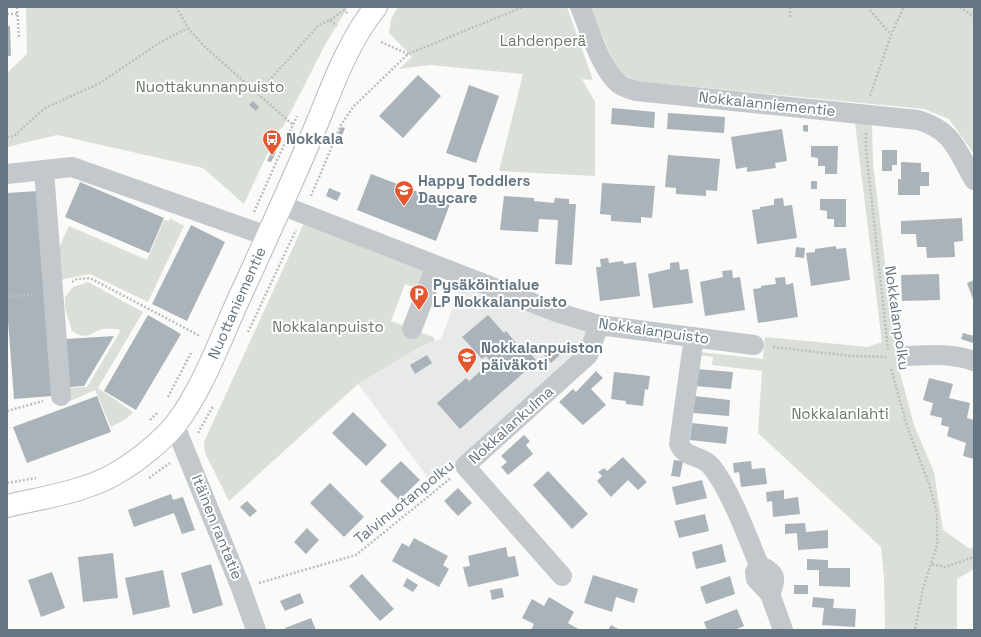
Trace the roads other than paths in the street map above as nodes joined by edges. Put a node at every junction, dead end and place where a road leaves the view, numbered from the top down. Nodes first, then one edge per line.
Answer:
1 (376, 7) edge
2 (580, 7) edge
3 (44, 170) junction
4 (7, 174) edge
5 (974, 180) edge
6 (281, 205) junction
7 (267, 236) junction
8 (436, 266) junction
9 (599, 325) junction
10 (412, 329) dead end
11 (694, 337) junction
12 (754, 344) road end
13 (897, 357) road end
14 (974, 361) edge
15 (61, 396) road end
16 (175, 426) junction
17 (7, 506) edge
18 (562, 576) dead end
19 (256, 630) edge
20 (783, 630) edge

1 - 6 main road, Nuottaniementie
2 - 5 street, Nokkalanniementie
3 - 4 street
3 - 7 street
3 - 15 street
6 - 7 main road, Nuottaniementie
6 - 8 street, Nokkalanpuisto
7 - 16 main road, Nuottaniementie
8 - 9 street, Nokkalanpuisto
8 - 10 street
9 - 11 street, Nokkalanpuisto
9 - 18 street, Nokkalankulma
11 - 12 street, Nokkalanpuisto
11 - 20 street
13 - 14 street
16 - 17 main road, Nuottaniementie
16 - 19 street, Itäinen rantatie

